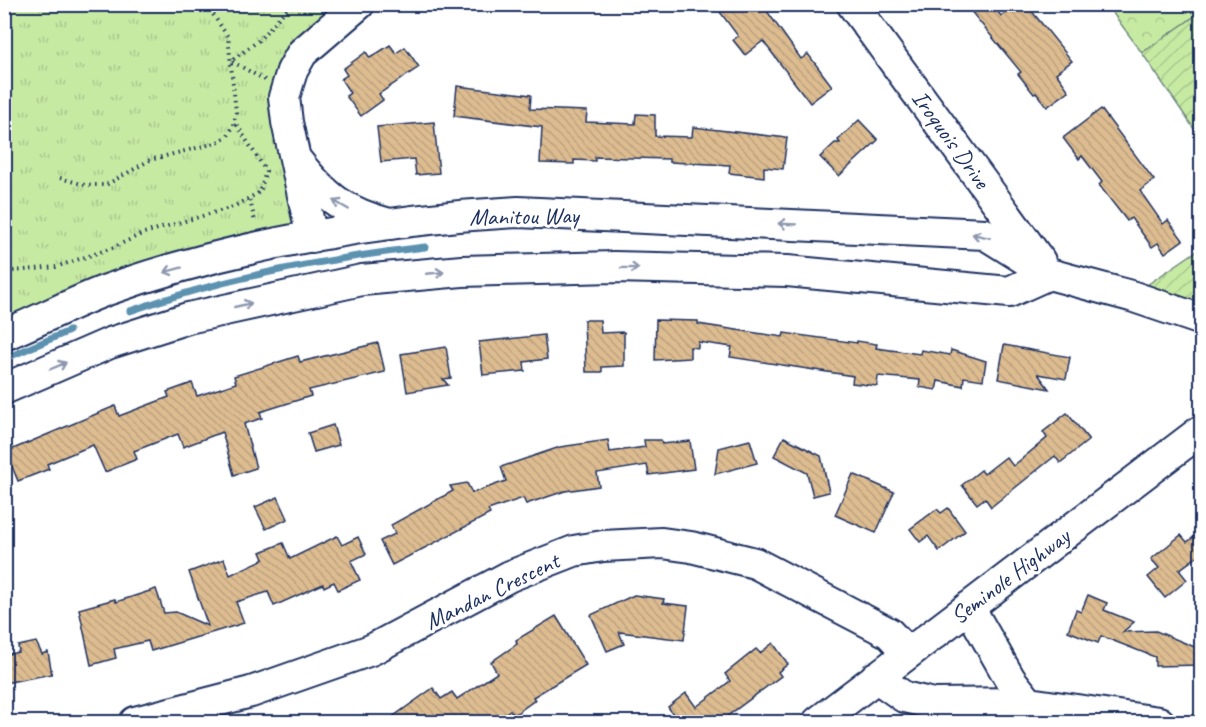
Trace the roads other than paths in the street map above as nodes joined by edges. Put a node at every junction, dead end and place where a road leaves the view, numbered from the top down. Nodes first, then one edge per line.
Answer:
1 (359, 4) edge
2 (852, 4) edge
3 (295, 159) junction
4 (395, 225) junction
5 (312, 237) junction
6 (1049, 274) junction
7 (1202, 320) edge
8 (4, 335) edge
9 (4, 389) edge
10 (1202, 430) edge
11 (969, 607) junction
12 (908, 653) junction
13 (876, 677) junction
14 (1029, 703) junction
15 (135, 723) edge
16 (818, 723) edge
17 (1159, 723) edge

1 - 3 street
2 - 6 street, Iroquois Drive
4 -> 3 street
3 - 5 street
4 - 5 street, Manitou Way
6 -> 4 street, Manitou Way
5 -> 8 street, Manitou Way
6 - 7 street, Manitou Way
9 -> 6 street
10 - 11 street, Seminole Highway
11 - 12 street, Seminole Highway
11 - 14 street
12 - 13 street, Seminole Highway
12 - 15 street, Mandan Crescent
13 - 14 street
13 - 16 street, Seminole Highway
14 - 17 street

